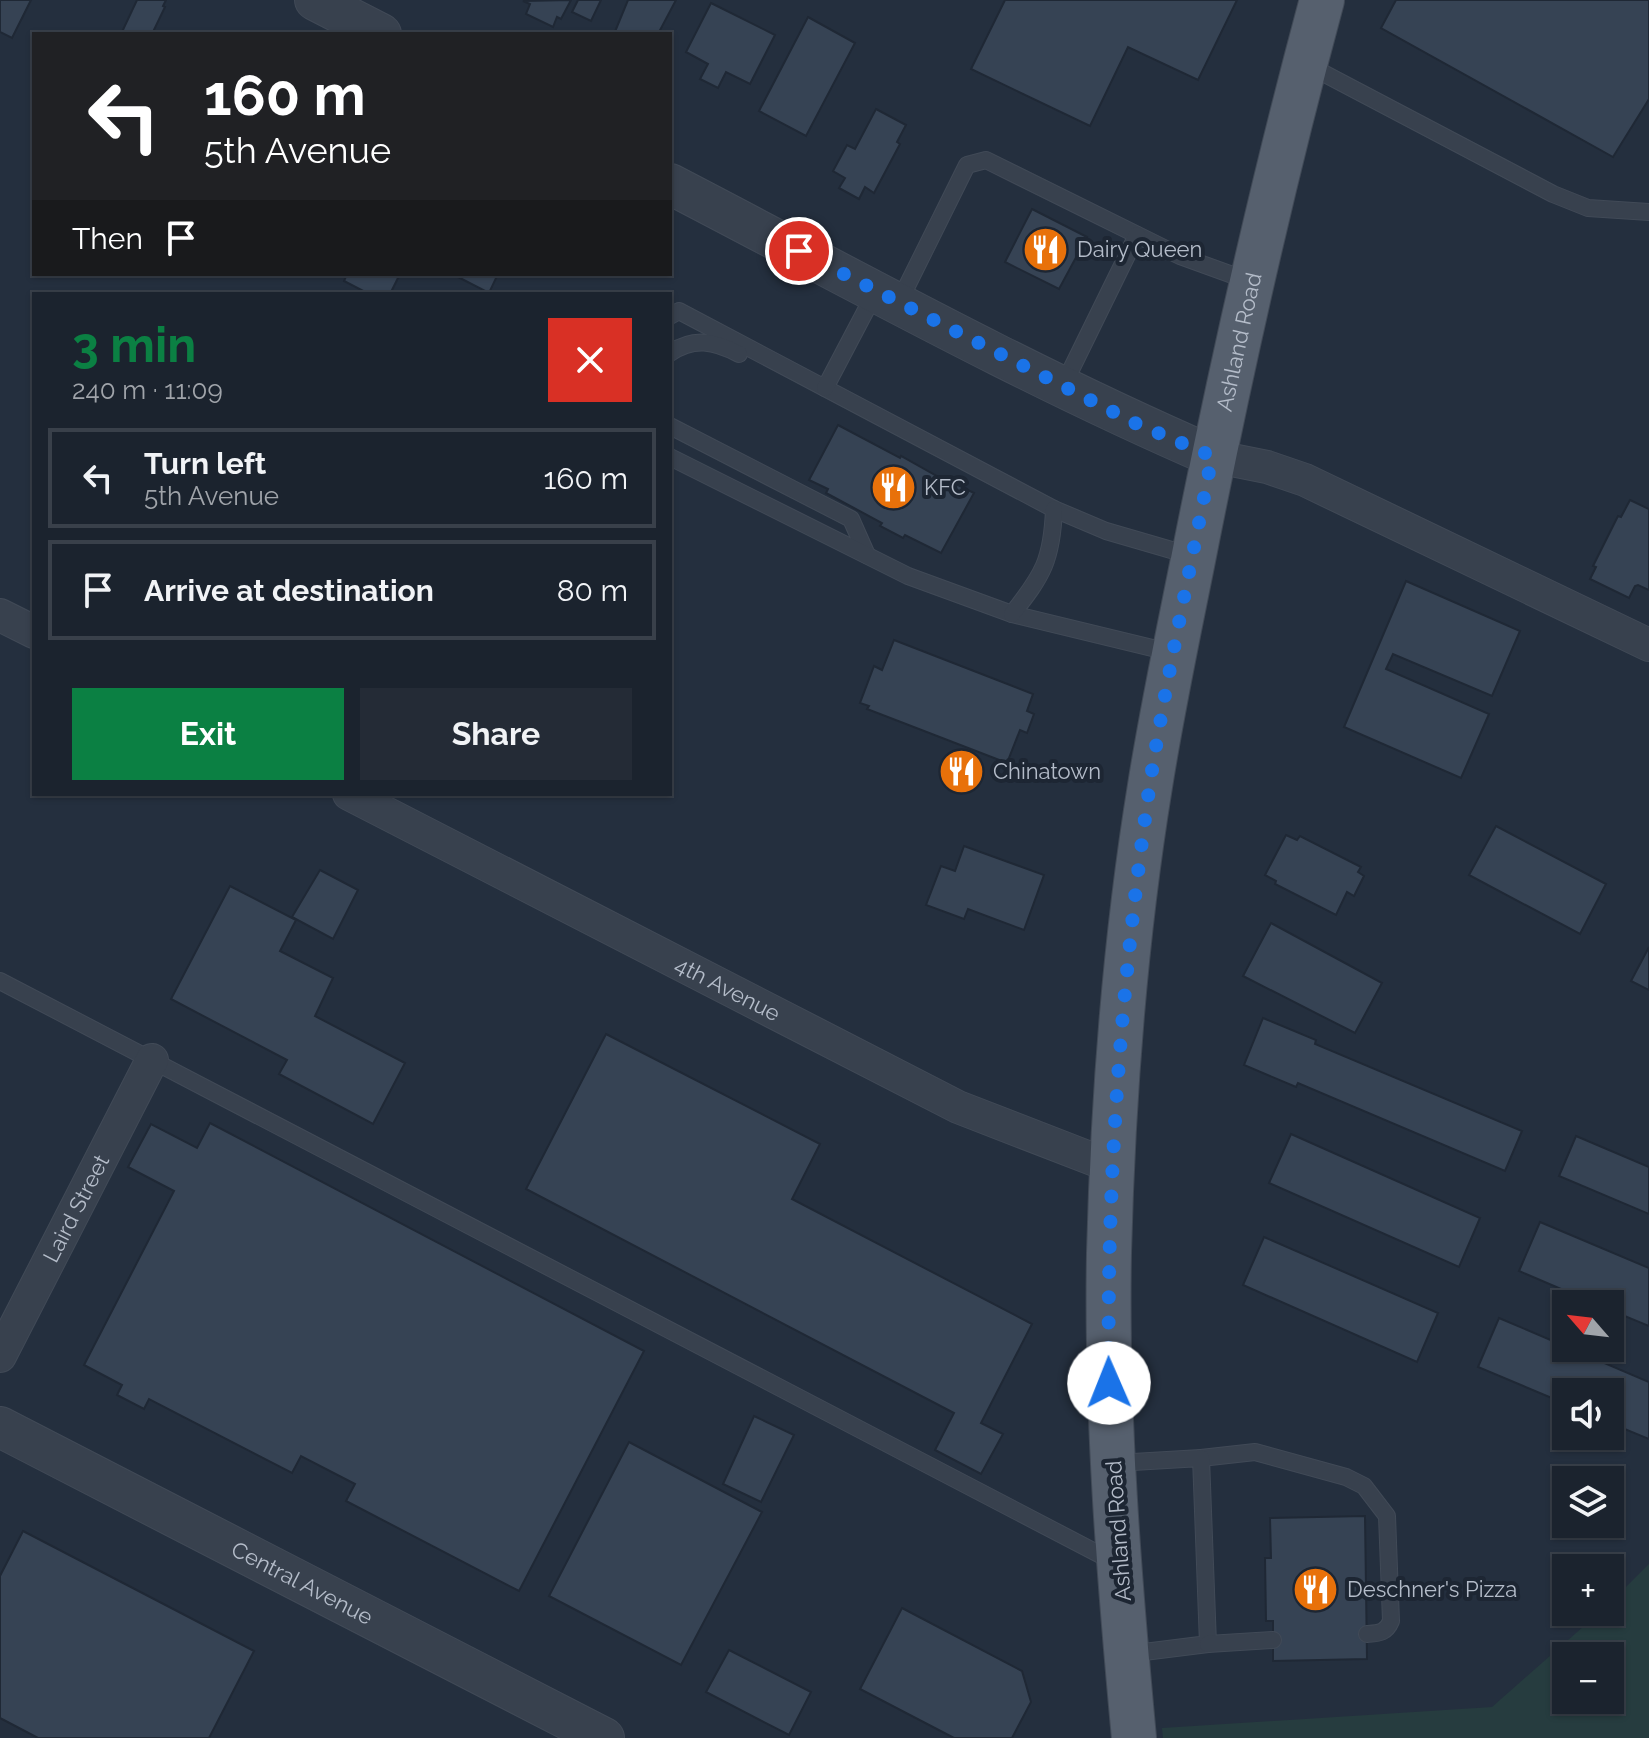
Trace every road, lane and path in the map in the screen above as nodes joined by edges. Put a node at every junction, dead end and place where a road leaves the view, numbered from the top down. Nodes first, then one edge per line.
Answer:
1 (315, 0) edge
2 (1322, 0) edge
3 (377, 32) edge
4 (1305, 63) junction
5 (672, 185) edge
6 (1649, 212) edge
7 (1137, 235) junction
8 (1251, 282) junction
9 (888, 296) junction
10 (672, 315) edge
11 (672, 352) edge
12 (1063, 386) junction
13 (825, 388) junction
14 (672, 427) edge
15 (906, 431) junction
16 (1212, 456) junction
17 (672, 458) edge
18 (1054, 509) junction
19 (867, 555) junction
20 (1193, 557) junction
21 (1012, 614) junction
22 (0, 615) edge
23 (32, 631) edge
24 (1649, 645) edge
25 (1174, 653) junction
26 (353, 796) edge
27 (0, 981) edge
28 (152, 1060) junction
29 (1113, 1167) junction
30 (0, 1356) edge
31 (0, 1427) edge
32 (1201, 1458) junction
33 (1113, 1463) junction
34 (1121, 1565) junction
35 (1367, 1634) dead end
36 (1273, 1640) dead end
37 (1208, 1644) junction
38 (1126, 1654) junction
39 (604, 1738) edge
40 (1134, 1738) edge

1 - 3 street
2 - 4 main road, Ashland Road
4 - 6 lane
4 - 8 main road, Ashland Road
5 - 9 street
7 - 8 lane
7 - 9 lane
7 - 12 lane
8 - 16 main road, Ashland Road
9 - 12 street
9 - 13 lane
10 - 13 lane
11 - 15 lane
12 - 16 street
13 - 15 lane
14 - 19 lane
15 - 18 lane
16 - 20 main road, Ashland Road
16 - 24 street
17 - 19 lane
18 - 20 lane
18 - 21 lane
19 - 21 lane
20 - 25 main road, Ashland Road
21 - 25 lane
22 - 23 street
25 - 29 main road, Ashland Road
26 - 29 street, 4th Avenue
27 - 28 lane
28 - 30 street, Laird Street
28 - 34 lane
29 - 33 main road, Ashland Road
31 - 39 street, Central Avenue
32 - 33 lane
32 - 35 lane
32 - 37 lane
33 - 34 main road, Ashland Road
34 - 38 main road, Ashland Road
36 - 37 lane
37 - 38 lane
38 - 40 main road, Ashland Road

